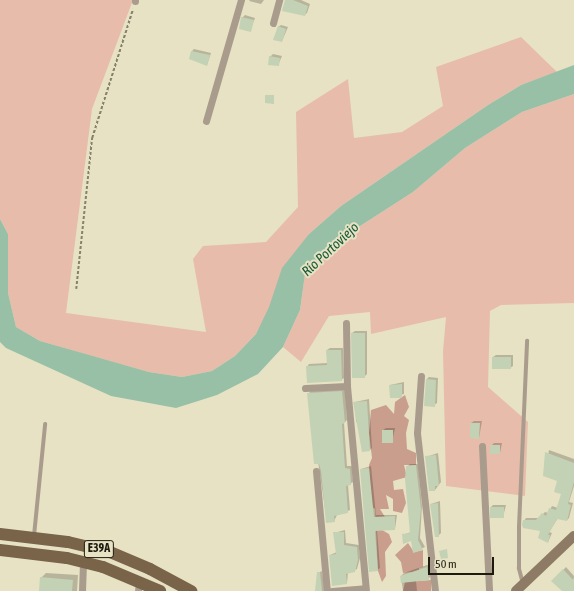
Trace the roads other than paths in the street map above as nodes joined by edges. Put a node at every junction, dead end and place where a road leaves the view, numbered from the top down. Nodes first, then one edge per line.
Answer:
1 (241, 0) edge
2 (279, 0) edge
3 (273, 23) dead end
4 (206, 121) dead end
5 (346, 323) dead end
6 (527, 341) dead end
7 (421, 376) dead end
8 (347, 386) junction
9 (305, 388) dead end
10 (45, 425) dead end
11 (482, 446) dead end
12 (316, 472) dead end
13 (0, 534) edge
14 (574, 536) edge
15 (34, 538) junction
16 (0, 550) edge
17 (84, 562) junction
18 (138, 586) edge
19 (520, 588) edge
20 (365, 589) edge
21 (82, 591) edge
22 (160, 591) edge
23 (191, 591) edge
24 (327, 591) edge
25 (332, 591) edge
26 (435, 591) edge
27 (489, 591) edge

1 - 4 street
2 - 3 street
5 - 8 street
6 - 19 lane
7 - 26 street
8 - 9 street
8 - 20 street
10 - 15 lane
11 - 27 street
12 - 24 street
13 - 15 main road, E39A
14 - 19 street
15 - 23 main road, E39A
16 - 17 main road, E39A
17 - 18 main road, E39A
17 - 21 street
18 - 22 main road, E39A
20 - 25 street

